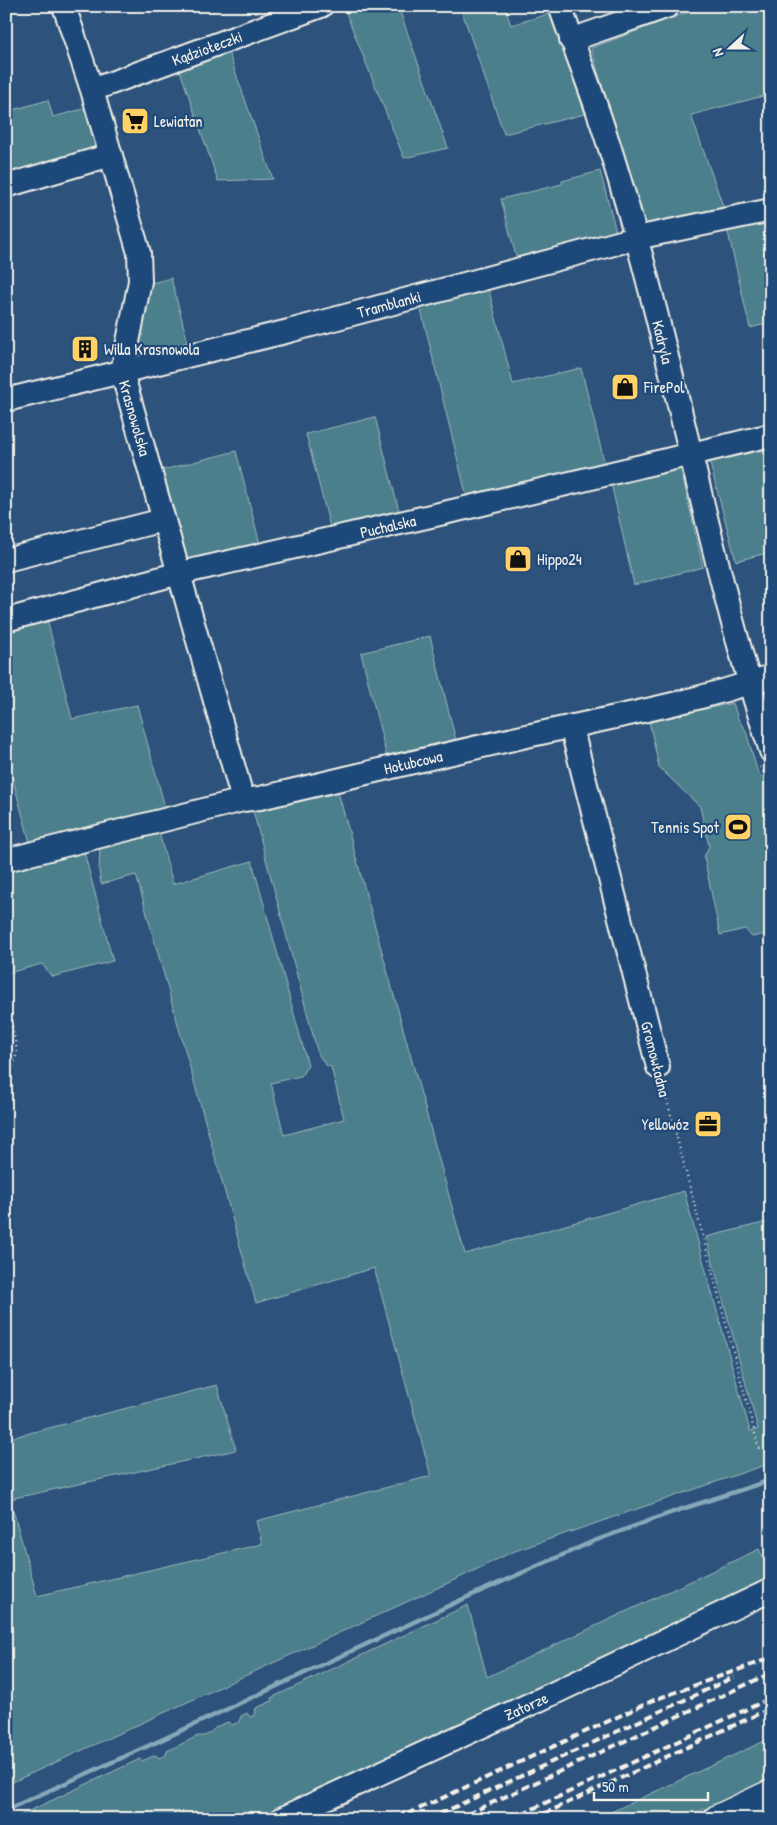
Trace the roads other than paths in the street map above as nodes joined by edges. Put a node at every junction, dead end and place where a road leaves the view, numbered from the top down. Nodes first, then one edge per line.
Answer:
1 (64, 6) edge
2 (321, 6) edge
3 (560, 6) edge
4 (668, 6) edge
5 (571, 40) junction
6 (92, 90) junction
7 (112, 155) junction
8 (6, 186) edge
9 (771, 210) edge
10 (636, 238) junction
11 (122, 372) junction
12 (6, 400) edge
13 (771, 434) edge
14 (691, 454) junction
15 (163, 520) junction
16 (6, 560) edge
17 (179, 574) junction
18 (6, 620) edge
19 (761, 680) edge
20 (571, 726) junction
21 (771, 751) edge
22 (244, 800) junction
23 (6, 860) edge
24 (658, 1067) road end
25 (771, 1590) edge
26 (771, 1794) edge
27 (281, 1819) edge
28 (718, 1819) edge

1 - 6 street, Krasnowolska
2 - 6 street, Kądziołeczki
3 - 5 street, Kadryla
4 - 5 street
5 - 10 street, Kadryla
6 - 7 street, Krasnowolska
7 - 8 street
7 - 11 street, Krasnowolska
9 - 10 street, Tramblanki
10 - 11 street, Tramblanki
10 - 14 street, Kadryla
11 - 12 street, Tramblanki
11 - 15 street, Krasnowolska
13 - 14 street, Puchalska
14 - 17 street, Puchalska
14 - 19 street, Kadryla
15 - 16 street
15 - 17 street, Krasnowolska
17 - 18 street, Puchalska
17 - 22 street, Krasnowolska
19 - 20 street, Hołubcowa
19 - 21 street
20 - 22 street, Hołubcowa
20 - 24 street, Gromowładna
22 - 23 street, Hołubcowa
25 - 27 street, Zatorze
26 - 28 highway

